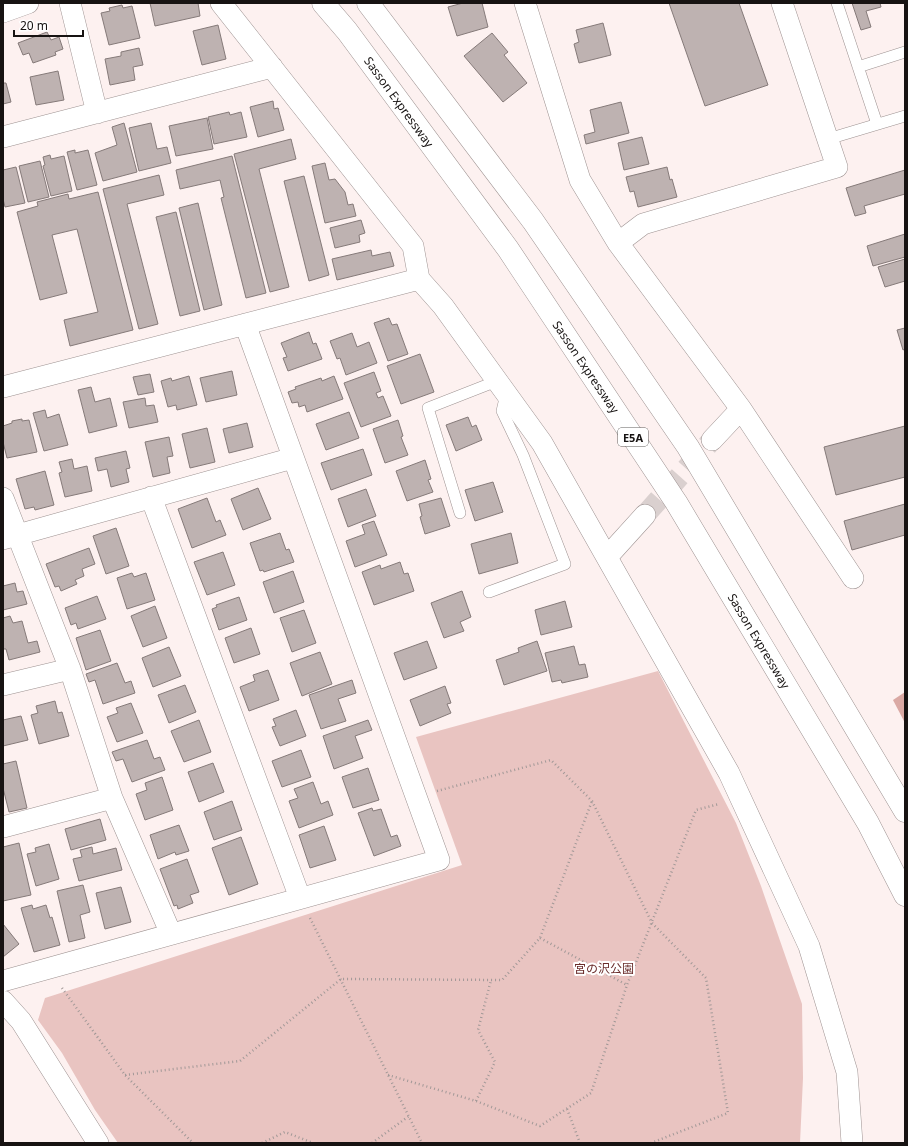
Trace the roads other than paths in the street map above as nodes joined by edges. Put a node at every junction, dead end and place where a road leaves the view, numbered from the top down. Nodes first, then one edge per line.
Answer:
1 (28, 3) edge
2 (70, 3) edge
3 (221, 3) edge
4 (323, 3) edge
5 (368, 3) edge
6 (524, 3) edge
7 (782, 3) edge
8 (837, 3) edge
9 (3, 12) edge
10 (905, 52) edge
11 (272, 67) junction
12 (858, 67) junction
13 (97, 113) junction
14 (905, 116) edge
15 (877, 124) junction
16 (3, 137) edge
17 (828, 139) junction
18 (618, 243) junction
19 (419, 279) junction
20 (245, 324) junction
21 (3, 387) edge
22 (502, 387) junction
23 (741, 409) junction
24 (712, 440) tunnel mouth
25 (293, 458) junction
26 (151, 497) junction
27 (3, 498) edge
28 (460, 513) dead end
29 (645, 515) tunnel mouth
30 (10, 537) edge
31 (607, 557) junction
32 (853, 578) dead end
33 (489, 592) dead end
34 (70, 669) junction
35 (3, 685) edge
36 (112, 798) junction
37 (905, 811) edge
38 (3, 827) edge
39 (905, 895) edge
40 (300, 898) junction
41 (171, 934) junction
42 (3, 981) edge
43 (3, 1001) edge
44 (98, 1143) edge
45 (852, 1143) edge

1 - 9 street
2 - 13 street
3 - 11 street
4 - 39 highway, Sasson Expressway / E5A
5 - 37 highway
6 - 18 street
7 - 17 street
8 - 12 lane
10 - 12 lane
11 - 13 street
11 - 19 street
12 - 15 lane
13 - 16 street
14 - 15 lane
15 - 17 lane
17 - 18 street
18 - 23 street
19 - 20 street
19 - 22 street
20 - 21 street
20 - 25 street
22 - 28 lane
22 - 31 street
22 - 33 lane
23 - 24 street
23 - 32 street
25 - 26 street
25 - 40 street
26 - 30 street
26 - 40 street
27 - 30 street
29 - 31 street
30 - 34 street
31 - 45 street
34 - 35 street
34 - 36 street
36 - 38 street
36 - 41 street
40 - 41 street
41 - 42 street
43 - 44 street

